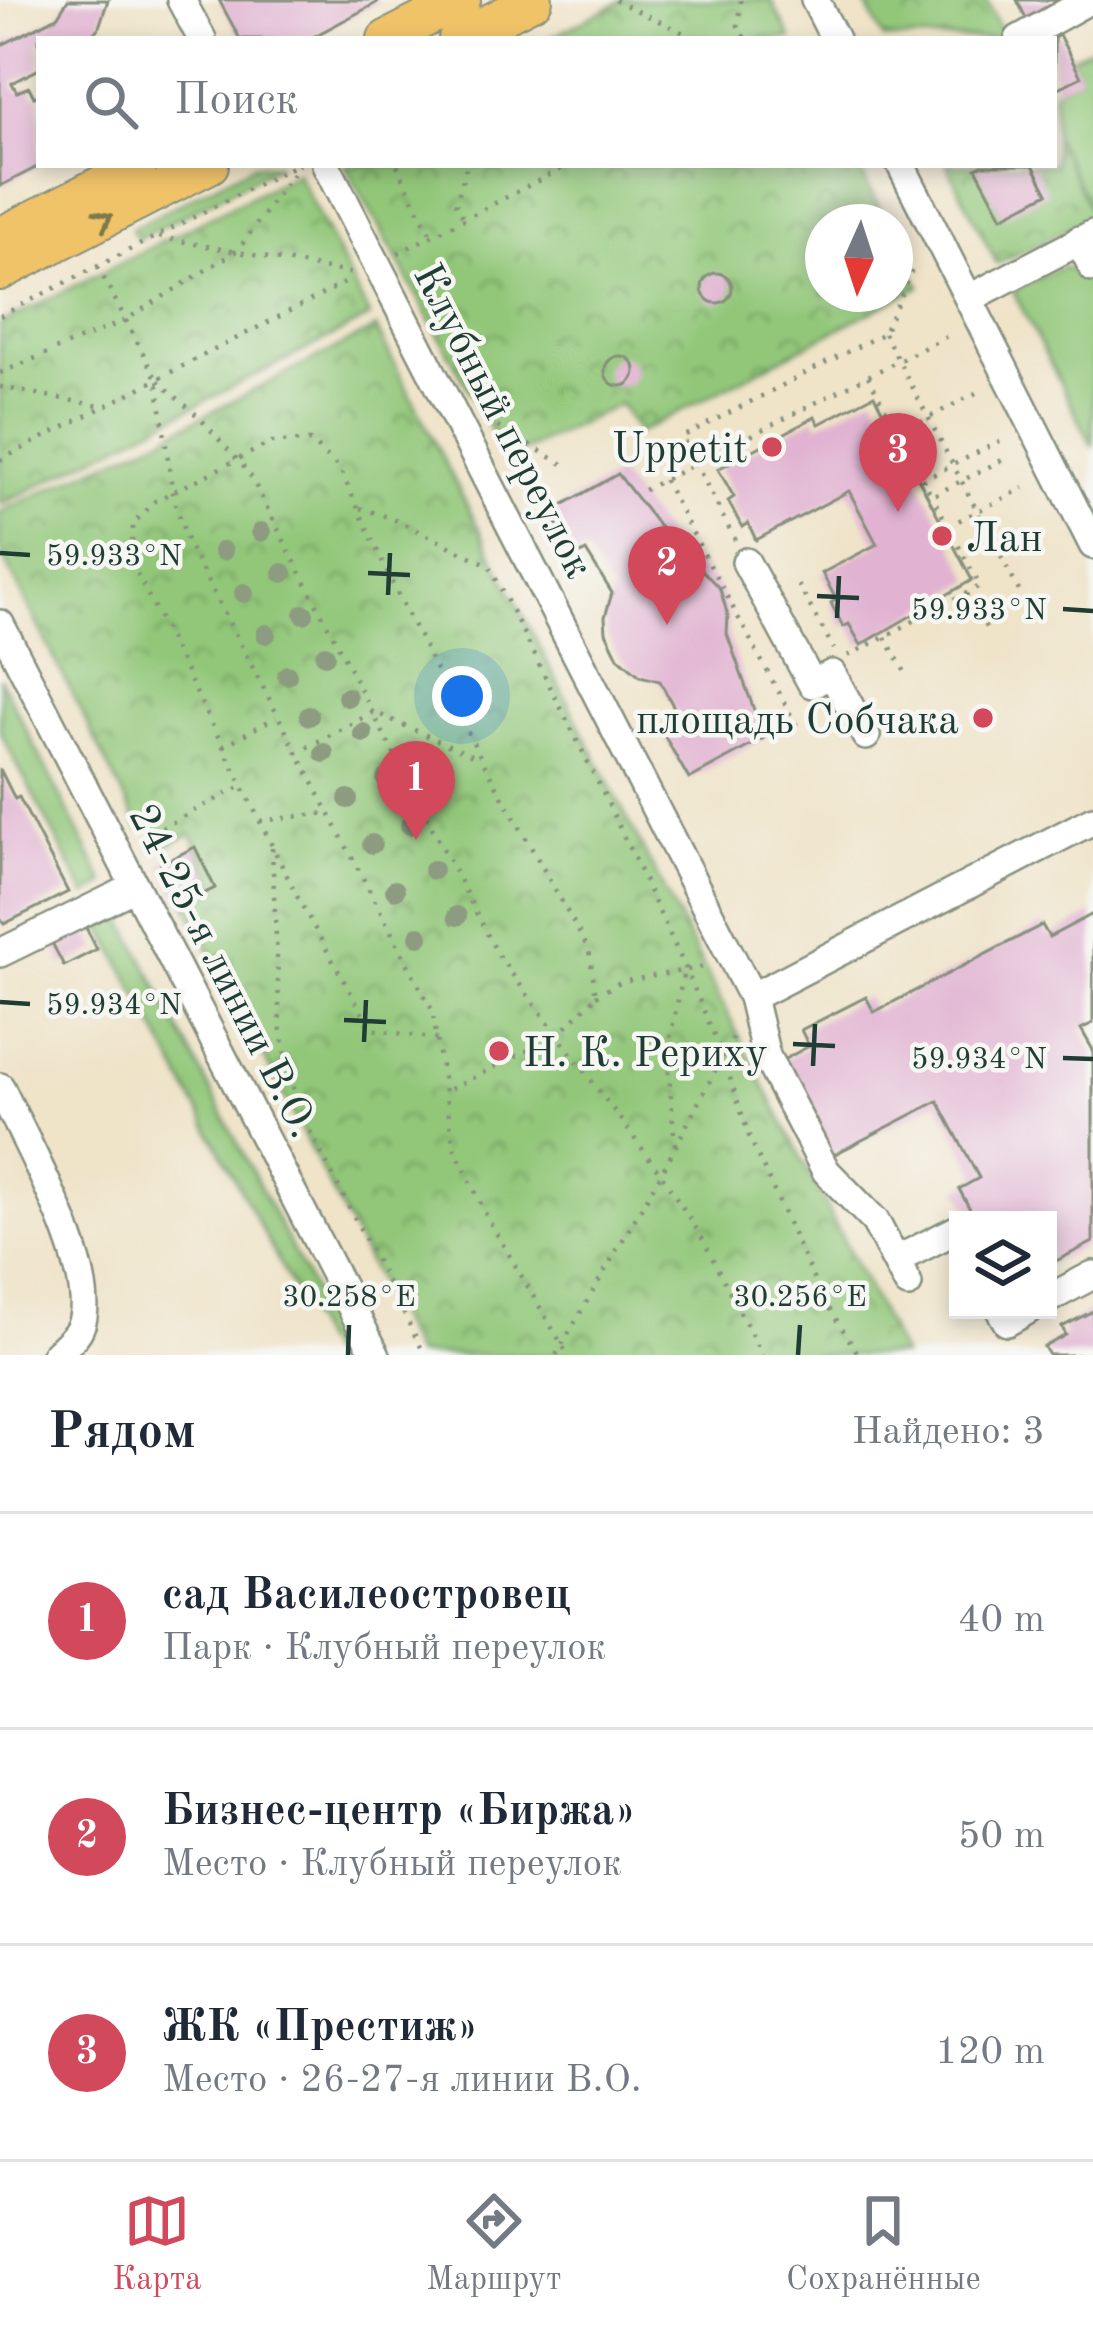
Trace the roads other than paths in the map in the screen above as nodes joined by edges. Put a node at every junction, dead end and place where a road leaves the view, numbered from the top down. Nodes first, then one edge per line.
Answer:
1 (181, 0) edge
2 (462, 0) edge
3 (815, 0) edge
4 (1090, 0) edge
5 (543, 16) edge
6 (200, 36) edge
7 (392, 36) edge
8 (468, 36) edge
9 (834, 36) edge
10 (1024, 36) edge
11 (134, 168) edge
12 (204, 168) edge
13 (328, 168) edge
14 (903, 168) edge
15 (0, 236) edge
16 (1086, 237) edge
17 (1093, 268) edge
18 (0, 272) edge
19 (970, 298) junction
20 (1093, 545) edge
21 (746, 562) road end
22 (0, 623) edge
23 (866, 736) dead end
24 (1093, 820) edge
25 (135, 887) junction
26 (0, 953) edge
27 (752, 997) junction
28 (0, 1087) edge
29 (949, 1235) edge
30 (1093, 1275) edge
31 (1057, 1294) edge
32 (55, 1355) edge
33 (376, 1355) edge

1 - 6 street
2 - 7 main road
3 - 9 street
4 - 10 street
5 - 8 main road
11 - 15 main road
18 -> 12 main road
13 - 27 street, Клубный переулок
14 - 19 street
16 - 17 street
16 - 19 street
19 - 20 street
21 - 23 street
22 - 25 street, 24-25-я линии В.О.
24 - 27 street
25 - 26 street
25 - 33 street, 24-25-я линии В.О.
27 - 29 street, Клубный переулок
28 - 32 street
30 - 31 street

